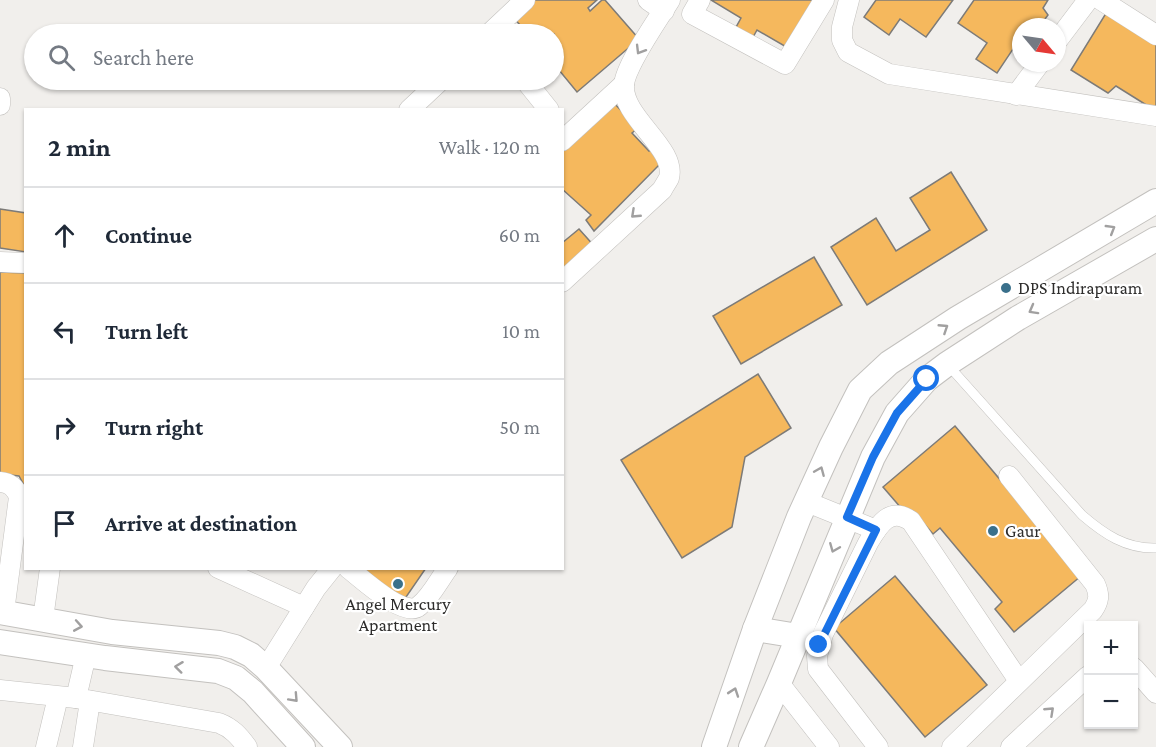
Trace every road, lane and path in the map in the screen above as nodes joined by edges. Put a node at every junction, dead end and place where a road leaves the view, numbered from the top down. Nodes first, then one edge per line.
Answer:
1 (525, 0) edge
2 (700, 0) edge
3 (824, 0) edge
4 (849, 0) edge
5 (1088, 0) edge
6 (1101, 0) edge
7 (661, 4) edge
8 (500, 24) edge
9 (1066, 29) edge
10 (1156, 35) edge
11 (1033, 72) edge
12 (624, 84) junction
13 (430, 90) edge
14 (533, 90) edge
15 (1016, 95) junction
16 (0, 98) edge
17 (0, 105) edge
18 (411, 108) edge
19 (547, 108) edge
20 (1156, 116) edge
21 (565, 133) edge
22 (1156, 201) edge
23 (1156, 239) edge
24 (1084, 245) junction
25 (0, 262) edge
26 (24, 263) edge
27 (1099, 273) junction
28 (564, 280) edge
29 (947, 364) junction
30 (1009, 476) dead end
31 (0, 482) edge
32 (807, 502) junction
33 (847, 517) junction
34 (876, 530) junction
35 (1156, 548) edge
36 (49, 570) edge
37 (222, 570) edge
38 (330, 570) edge
39 (351, 570) edge
40 (446, 570) edge
41 (304, 607) junction
42 (17, 615) edge
43 (755, 629) junction
44 (798, 636) junction
45 (8, 643) edge
46 (86, 655) junction
47 (266, 668) junction
48 (1138, 673) edge
49 (1019, 681) junction
50 (1084, 681) edge
51 (780, 683) junction
52 (0, 690) edge
53 (1156, 693) edge
54 (75, 699) junction
55 (46, 747) edge
56 (83, 747) edge
57 (247, 747) edge
58 (303, 747) edge
59 (340, 747) edge
60 (714, 747) edge
61 (751, 747) edge
62 (829, 747) edge
63 (878, 747) edge
64 (952, 747) edge
65 (1011, 747) edge

1 - 8 street
2 - 3 street
4 - 15 street
5 - 9 street
6 - 10 street
7 -> 12 street
11 - 15 street
12 - 21 street
12 -> 28 street
13 - 18 street
14 - 19 street
15 - 20 street
16 - 17 street
24 -> 22 street
23 - 27 street
24 - 27 street
32 -> 24 street
25 - 26 street
27 -> 29 street
29 - 33 street
29 - 35 lane
30 - 49 street
31 - 42 street
32 - 33 street
32 - 43 street
33 - 34 street
33 -> 44 street
34 - 49 street
34 - 63 street
36 - 42 street
37 - 41 street
38 - 41 street
39 - 40 street
41 - 47 street
42 - 45 street
42 -> 47 street
43 - 44 street
60 -> 43 street
44 - 51 street
45 - 46 street
46 - 54 street
58 -> 46 street
47 -> 59 street
48 - 53 street
49 - 64 street
65 -> 50 street
51 - 61 street
51 - 62 street
52 - 54 street
54 - 55 street
54 - 56 street
54 - 57 street

